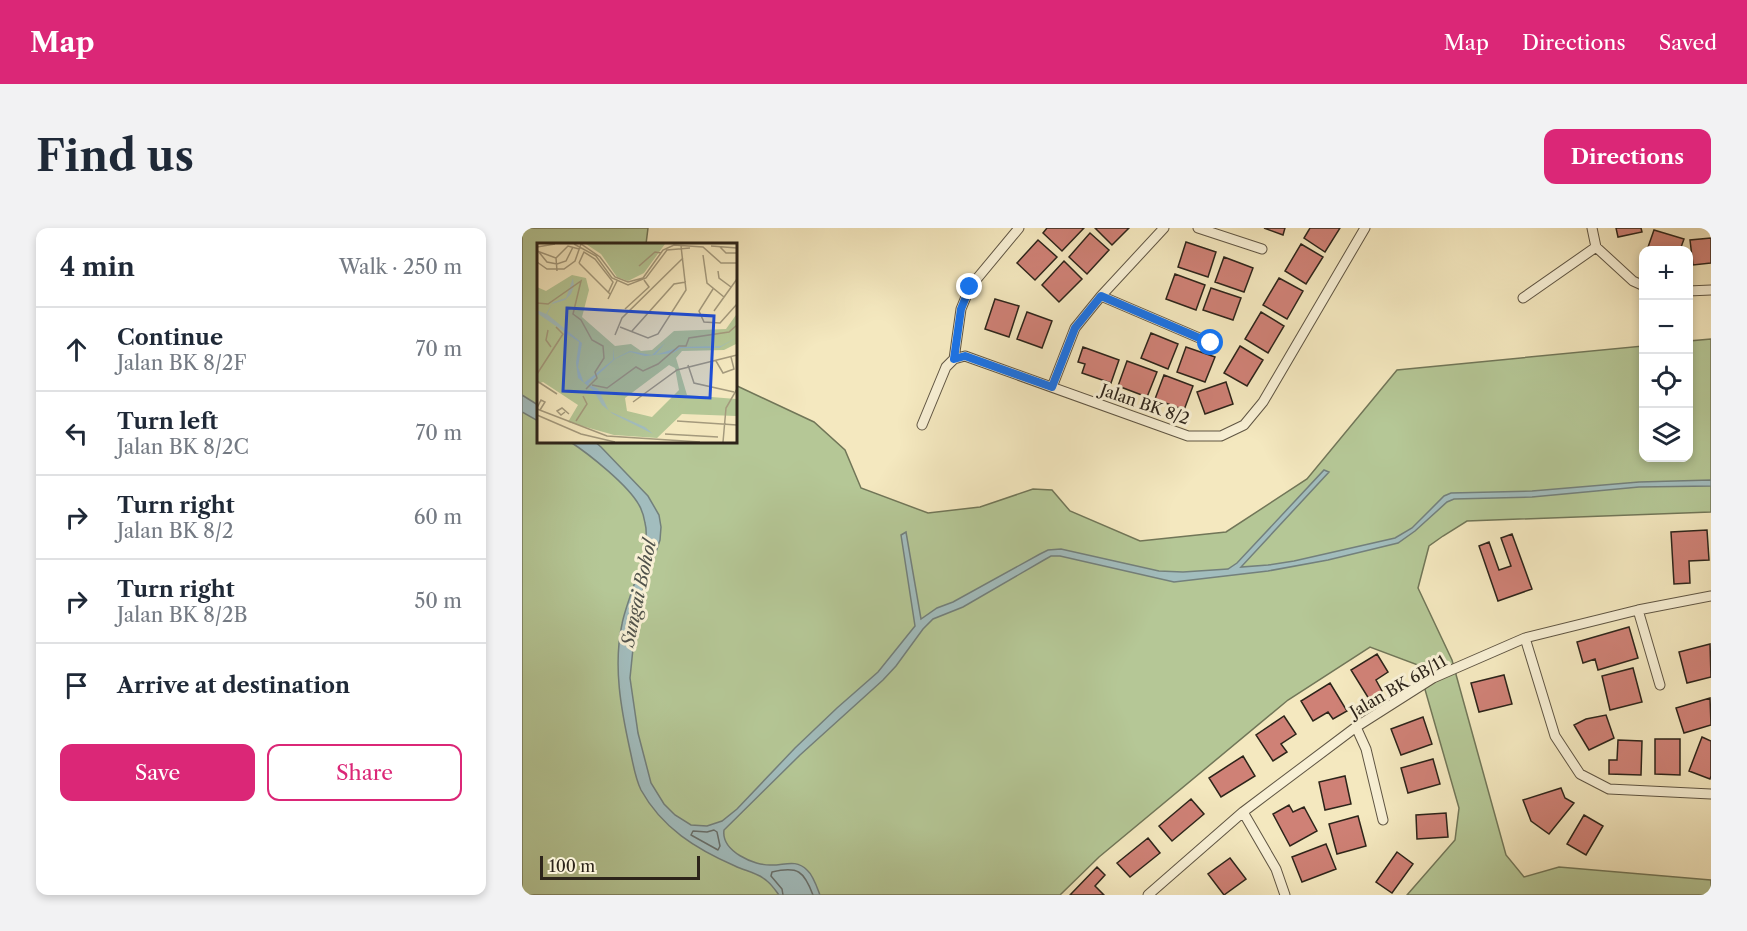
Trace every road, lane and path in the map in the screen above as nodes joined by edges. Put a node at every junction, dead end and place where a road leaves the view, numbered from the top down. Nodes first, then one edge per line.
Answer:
1 (1018, 228) edge
2 (1164, 228) edge
3 (1198, 228) edge
4 (1365, 228) edge
5 (1592, 228) edge
6 (1596, 247) junction
7 (1262, 249) dead end
8 (1639, 284) edge
9 (1711, 290) edge
10 (1693, 291) edge
11 (1101, 296) junction
12 (1523, 298) dead end
13 (1211, 343) dead end
14 (954, 359) junction
15 (1052, 387) junction
16 (922, 424) dead end
17 (1711, 596) edge
18 (1638, 610) junction
19 (1525, 638) junction
20 (1660, 685) dead end
21 (1356, 727) junction
22 (1711, 794) edge
23 (1243, 812) junction
24 (1383, 820) dead end
25 (1148, 895) edge
26 (1285, 895) edge

1 - 14 street
2 - 11 street
3 - 7 street
4 - 15 street, Jalan BK 8/2
5 - 6 street
6 - 8 street
6 - 12 street
9 - 10 street
11 - 13 street
11 - 15 street
14 - 15 street, Jalan BK 8/2
14 - 16 street
17 - 18 street, Jalan BK 6B/11
18 - 19 street, Jalan BK 6B/11
18 - 20 street
19 - 21 street, Jalan BK 6B/11
19 - 22 street
21 - 23 street, Jalan BK 6B/11
21 - 24 street
23 - 25 street, Jalan BK 6B/11
23 - 26 street

